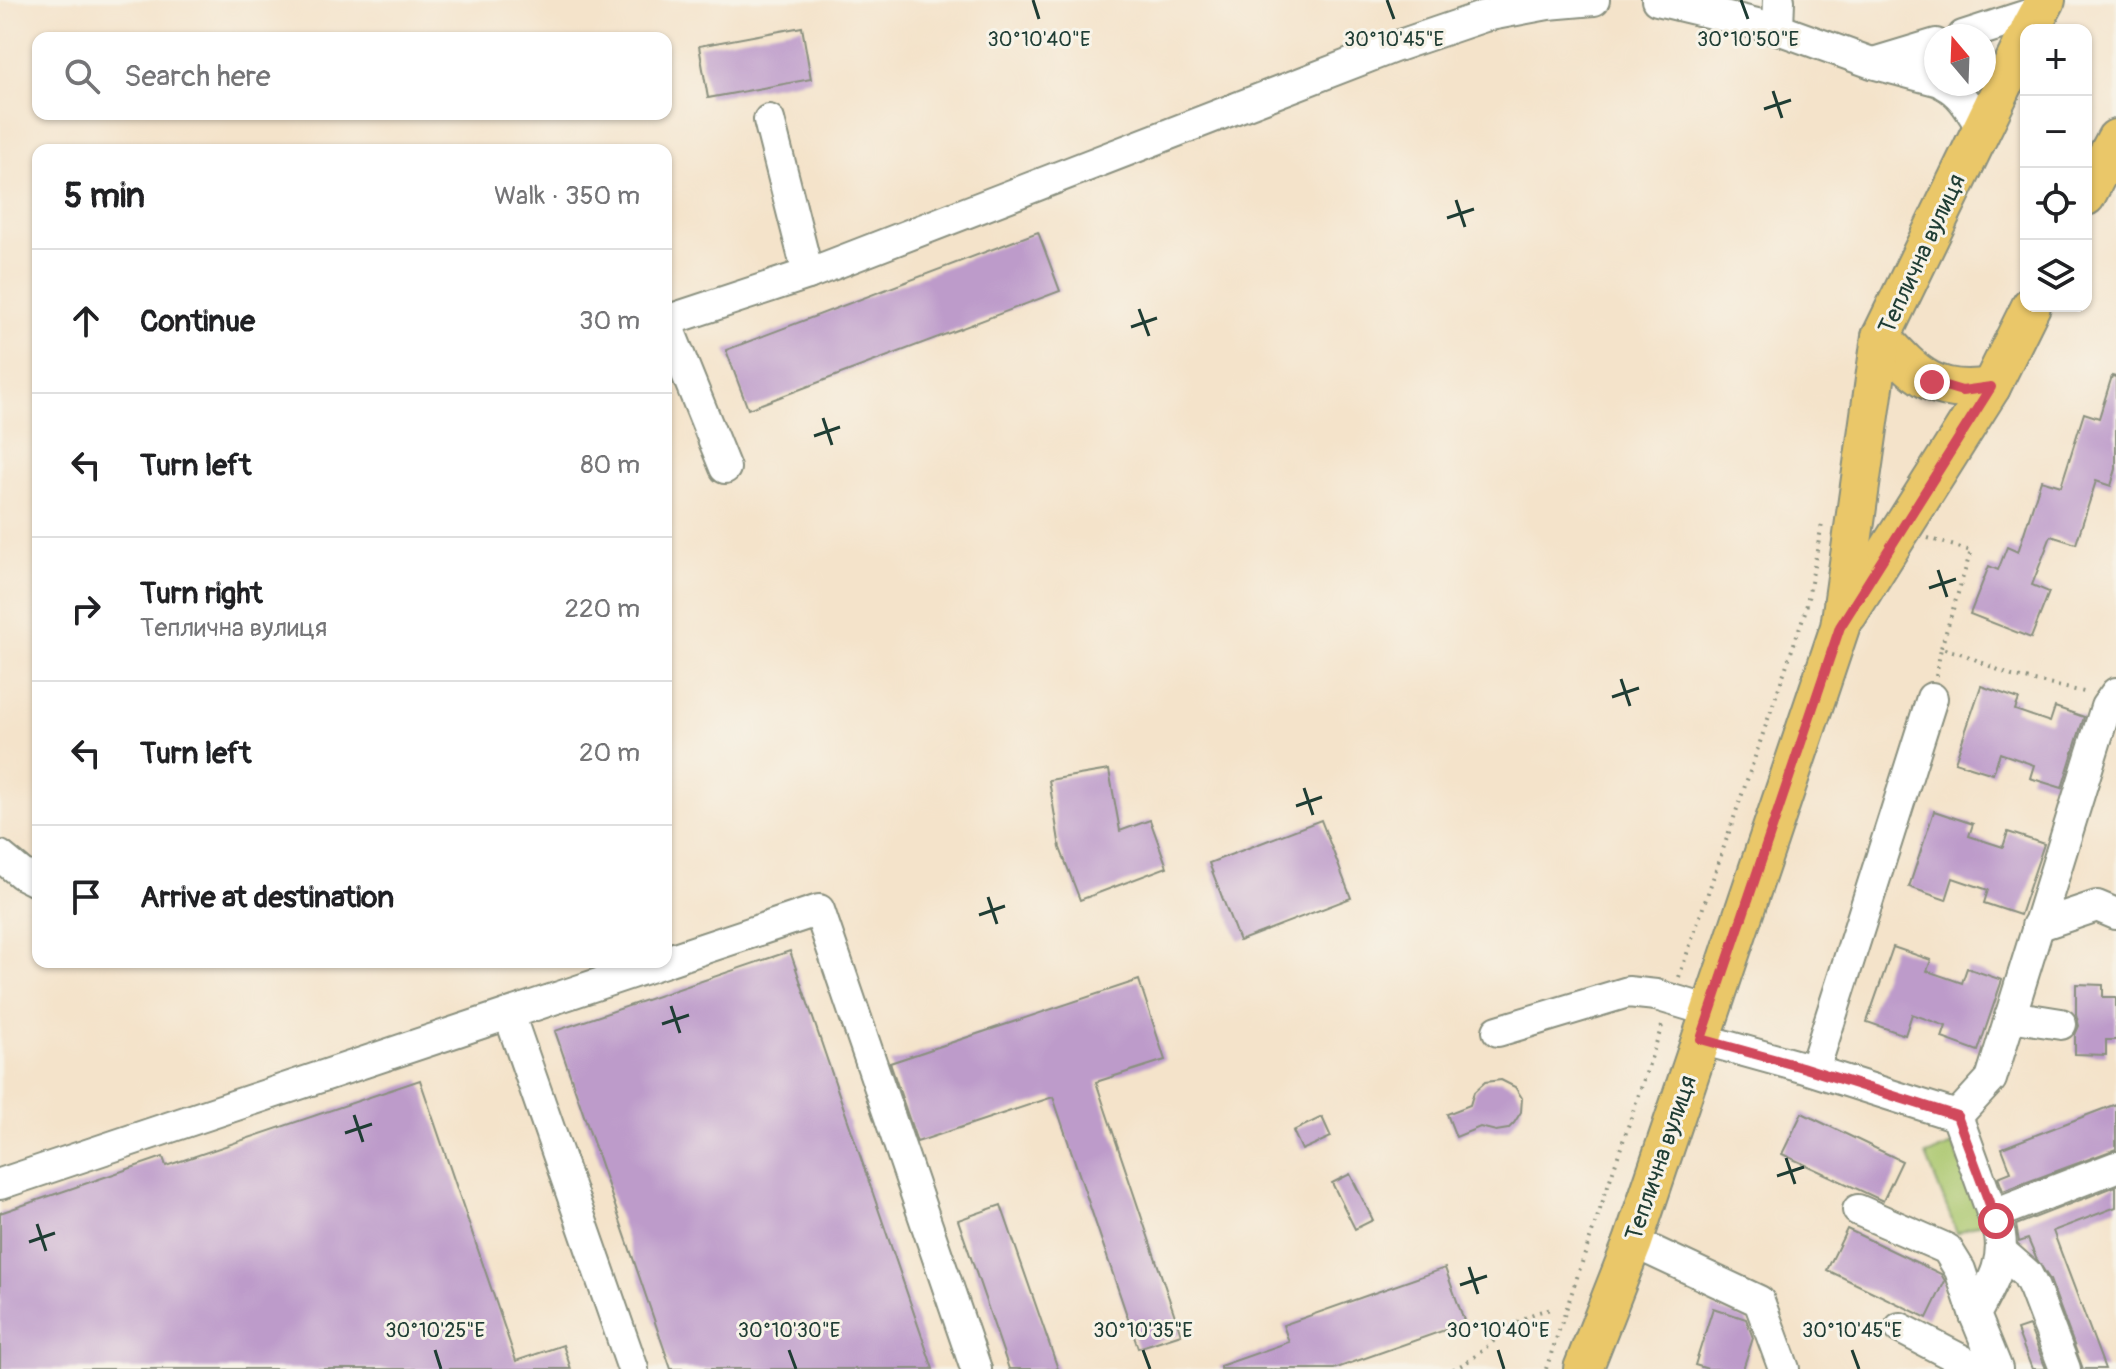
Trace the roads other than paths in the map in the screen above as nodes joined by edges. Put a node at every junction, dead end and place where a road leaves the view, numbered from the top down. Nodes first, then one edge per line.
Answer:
1 (1594, 0) edge
2 (1657, 0) edge
3 (1778, 15) edge
4 (2035, 20) edge
5 (1996, 29) edge
6 (1924, 48) edge
7 (1872, 63) junction
8 (1924, 77) edge
9 (1960, 96) edge
10 (769, 120) dead end
11 (1981, 127) junction
12 (2116, 139) edge
13 (2098, 182) edge
14 (808, 274) junction
15 (2028, 312) edge
16 (672, 320) edge
17 (672, 337) edge
18 (1881, 337) junction
19 (1991, 387) junction
20 (725, 468) dead end
21 (1840, 627) junction
22 (1932, 698) road end
23 (2112, 698) edge
24 (0, 856) edge
25 (32, 879) edge
26 (2110, 906) edge
27 (2037, 926) junction
28 (672, 960) edge
29 (647, 968) edge
30 (509, 1014) junction
31 (2010, 1016) junction
32 (2061, 1024) dead end
33 (1706, 1025) junction
34 (1498, 1031) dead end
35 (1814, 1070) junction
36 (1957, 1116) junction
37 (2116, 1167) edge
38 (0, 1184) edge
39 (1858, 1210) dead end
40 (1994, 1214) junction
41 (1633, 1242) junction
42 (2003, 1253) junction
43 (1975, 1315) junction
44 (1900, 1328) dead end
45 (633, 1369) edge
46 (976, 1369) edge
47 (1583, 1369) edge
48 (1784, 1369) edge
49 (1979, 1369) edge
50 (1997, 1369) edge
51 (2065, 1369) edge

1 - 14 lane
2 - 3 lane
3 - 7 lane
4 - 5 lane
4 - 11 main road, Теплична вулиця
6 - 7 lane
7 - 8 lane
9 - 11 lane
10 - 14 lane
11 - 18 main road, Теплична вулиця
12 - 13 main road
14 - 16 lane
15 - 19 main road, Теплична вулиця
17 - 20 lane
18 - 19 main road
18 - 21 main road, Теплична вулиця
19 - 21 main road, Теплична вулиця
21 - 33 main road, Теплична вулиця
22 - 35 lane
23 - 27 lane
24 - 25 lane
26 - 27 lane
27 - 31 lane
28 - 46 lane
29 - 30 lane
30 - 38 lane
30 - 45 lane
31 - 32 lane
31 - 36 lane
33 - 34 lane
33 - 35 lane
33 - 41 main road, Теплична вулиця
35 - 36 lane
36 - 40 lane
37 - 40 lane
39 - 43 lane
40 - 42 lane
41 - 47 main road, Теплична вулиця
41 - 48 lane
42 - 43 lane
42 - 51 lane
43 - 50 lane
44 - 49 lane

